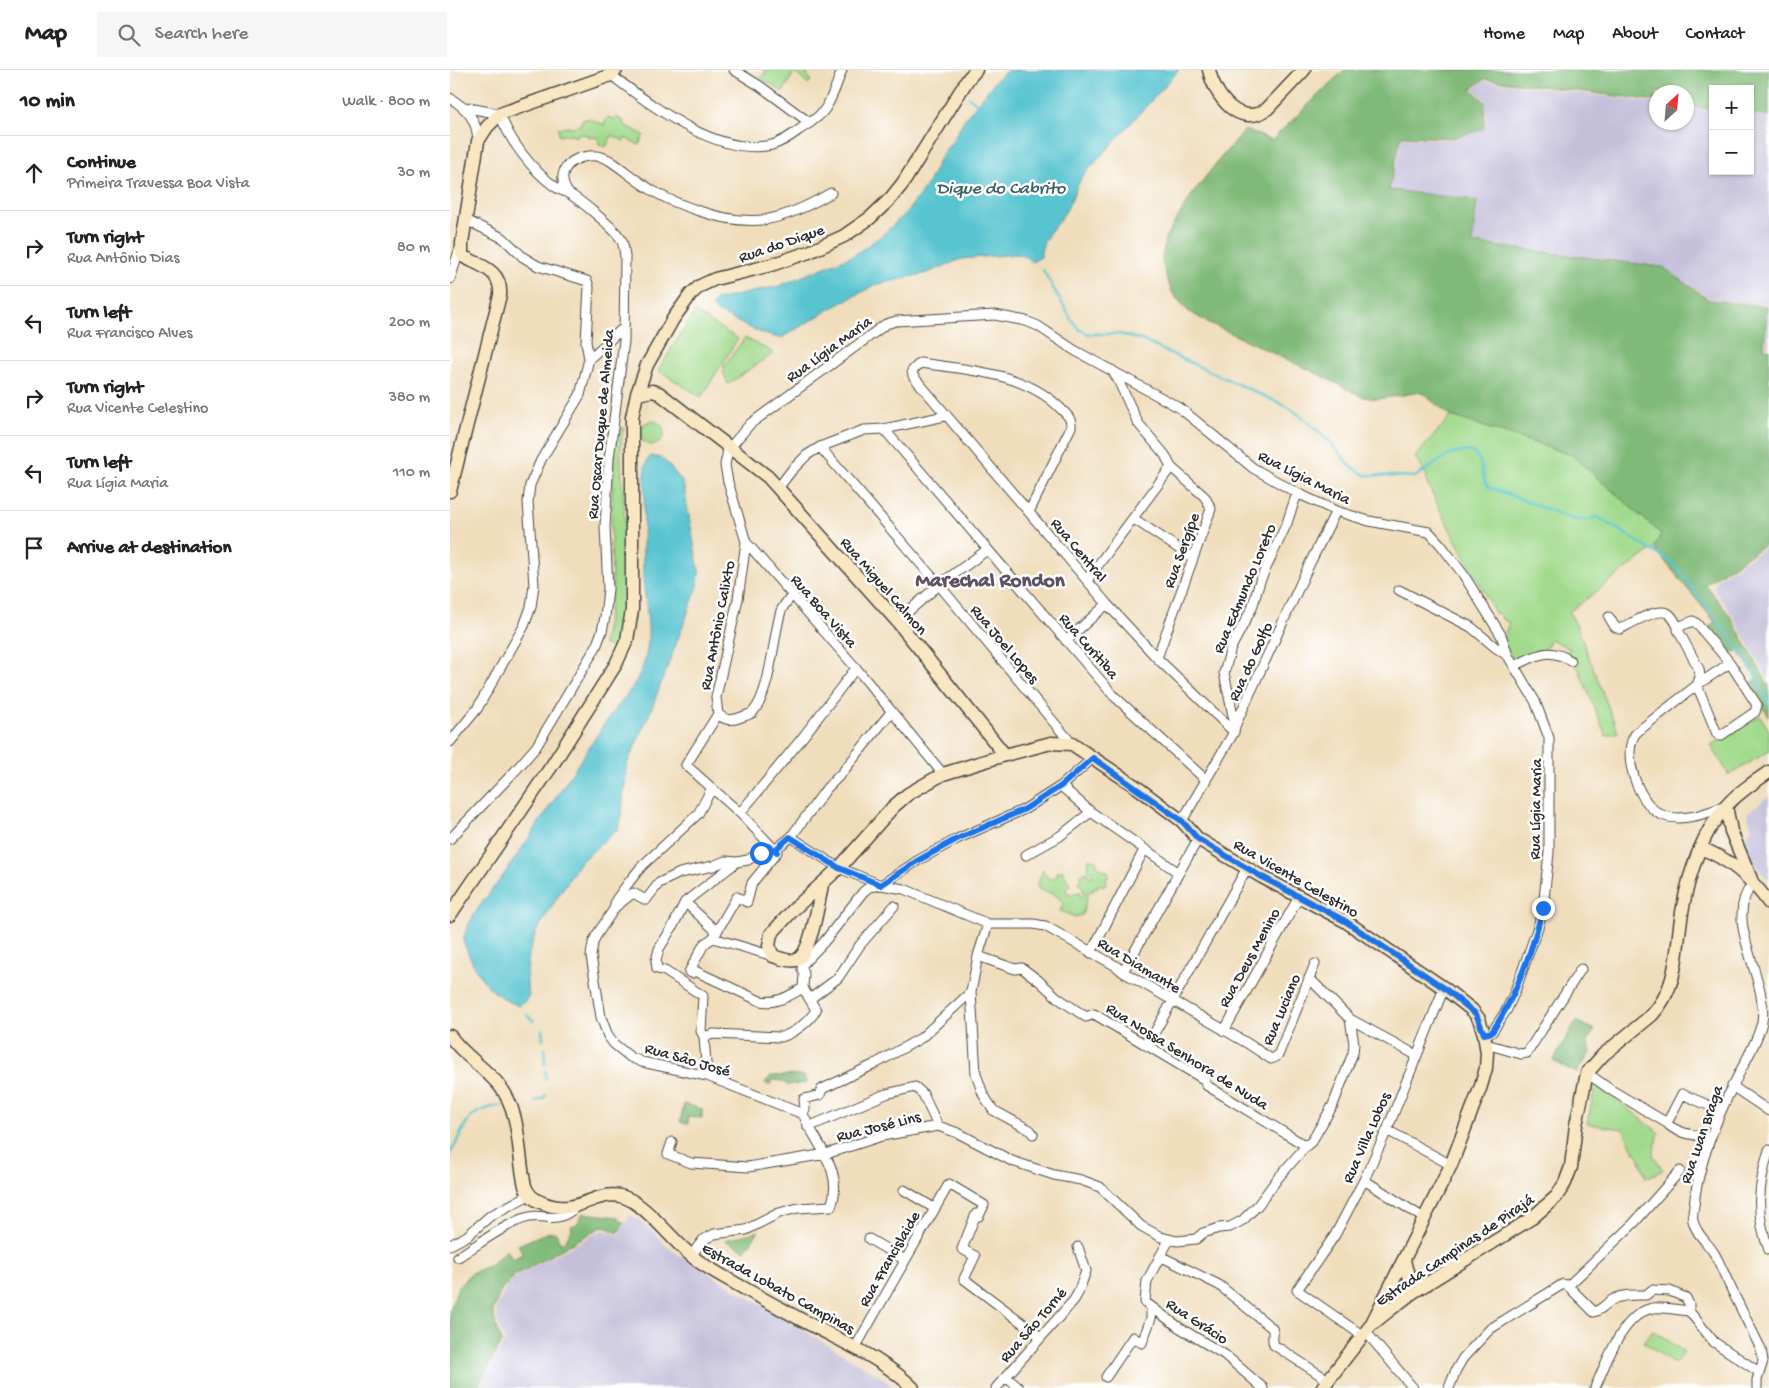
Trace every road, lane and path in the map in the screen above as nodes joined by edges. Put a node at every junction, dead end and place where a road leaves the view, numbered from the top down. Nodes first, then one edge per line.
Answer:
1 (734, 70) edge
2 (842, 70) edge
3 (1209, 70) edge
4 (1304, 70) edge
5 (614, 73) edge
6 (972, 73) edge
7 (450, 98) edge
8 (464, 107) junction
9 (500, 114) junction
10 (810, 123) junction
11 (478, 141) junction
12 (831, 193) dead end
13 (569, 194) junction
14 (466, 220) junction
15 (462, 244) junction
16 (450, 279) edge
17 (623, 328) junction
18 (589, 359) junction
19 (647, 365) junction
20 (1110, 368) junction
21 (659, 393) junction
22 (637, 394) junction
23 (945, 416) junction
24 (884, 429) junction
25 (730, 447) junction
26 (820, 447) junction
27 (1171, 467) junction
28 (778, 488) junction
29 (450, 491) edge
30 (1297, 492) junction
31 (1336, 511) junction
32 (1029, 512) junction
33 (1134, 519) junction
34 (746, 542) junction
35 (987, 550) junction
36 (1193, 558) junction
37 (1087, 580) junction
38 (939, 585) junction
39 (1399, 590) dead end
40 (792, 595) junction
41 (1107, 604) junction
42 (1609, 617) dead end
43 (897, 621) junction
44 (1678, 627) junction
45 (1066, 641) junction
46 (1508, 656) junction
47 (1157, 658) junction
48 (1571, 661) dead end
49 (1730, 663) junction
50 (1514, 666) junction
51 (856, 668) junction
52 (1697, 685) junction
53 (891, 712) junction
54 (718, 714) junction
55 (1235, 729) junction
56 (450, 742) edge
57 (1072, 744) junction
58 (1005, 755) junction
59 (1093, 758) junction
60 (1769, 772) edge
61 (943, 774) junction
62 (1205, 780) junction
63 (1061, 786) junction
64 (712, 788) junction
65 (1726, 806) junction
66 (1091, 812) junction
67 (740, 813) junction
68 (1182, 821) junction
69 (790, 837) junction
70 (450, 839) edge
71 (1198, 839) junction
72 (1700, 848) junction
73 (1144, 850) junction
74 (777, 852) junction
75 (1026, 855) dead end
76 (737, 862) junction
77 (839, 868) junction
78 (1247, 868) junction
79 (1179, 873) junction
80 (1753, 883) junction
81 (822, 885) junction
82 (881, 885) junction
83 (1298, 897) junction
84 (685, 902) junction
85 (1769, 903) edge
86 (894, 906) dead end
87 (614, 909) junction
88 (450, 915) edge
89 (988, 924) junction
90 (715, 935) junction
91 (807, 948) junction
92 (1091, 953) junction
93 (773, 956) junction
94 (978, 956) junction
95 (1315, 964) dead end
96 (802, 965) junction
97 (1582, 969) dead end
98 (1124, 972) junction
99 (1309, 978) junction
100 (803, 988) junction
101 (1444, 988) junction
102 (971, 992) junction
103 (810, 999) junction
104 (1172, 1001) junction
105 (1350, 1019) junction
106 (1224, 1031) junction
107 (704, 1037) junction
108 (1485, 1039) junction
109 (452, 1045) edge
110 (1147, 1046) junction
111 (1416, 1055) junction
112 (1268, 1058) joint
113 (1587, 1073) junction
114 (707, 1076) junction
115 (1732, 1086) junction
116 (1717, 1109) dead end
117 (1769, 1111) edge
118 (803, 1114) junction
119 (1667, 1123) junction
120 (938, 1126) junction
121 (808, 1127) junction
122 (1387, 1130) junction
123 (1033, 1134) dead end
124 (1707, 1137) dead end
125 (672, 1142) dead end
126 (1306, 1146) junction
127 (1769, 1150) edge
128 (826, 1154) junction
129 (1451, 1165) junction
130 (1680, 1171) dead end
131 (1364, 1180) junction
132 (904, 1190) dead end
133 (529, 1195) junction
134 (577, 1206) junction
135 (934, 1208) junction
136 (1425, 1219) junction
137 (869, 1239) dead end
138 (1169, 1240) junction
139 (450, 1245) edge
140 (1078, 1247) dead end
141 (1769, 1250) edge
142 (691, 1256) junction
143 (1160, 1256) junction
144 (458, 1257) dead end
145 (1404, 1259) junction
146 (905, 1260) junction
147 (1394, 1278) junction
148 (1427, 1284) junction
149 (1568, 1286) junction
150 (1412, 1293) junction
151 (1151, 1307) junction
152 (1689, 1311) junction
153 (1367, 1331) junction
154 (1041, 1337) junction
155 (855, 1348) junction
156 (1759, 1372) junction
157 (1006, 1377) junction
158 (1106, 1377) dead end
159 (1325, 1384) edge
160 (913, 1388) edge
161 (996, 1388) edge
162 (1019, 1388) edge
163 (1263, 1388) edge
164 (1413, 1388) edge
165 (1449, 1388) edge
166 (1595, 1388) edge
167 (1756, 1388) edge

1 - 10 street
2 - 10 street
3 - 4 street
5 - 9 street
5 - 10 street
6 - 19 street, Rua do Dique
7 - 8 street
8 - 9 street
8 - 11 street
9 - 11 street
9 - 13 street, Rua Oscar Duque de Almeida
11 - 14 street
12 - 13 street
13 - 17 street, Rua Oscar Duque de Almeida
14 - 15 street
14 - 18 street
15 - 16 street
15 - 29 street
17 - 18 street
17 - 70 street, Rua Oscar Duque de Almeida
18 - 56 street
19 - 21 street
19 - 22 street, Rua do Dique
20 - 25 street, Rua Lígia Maria
20 - 27 street, Rua Sergípe
20 - 30 street, Rua Lígia Maria
21 - 22 street
21 - 25 street, Rua Miguel Calmon
22 - 88 street, Rua do Dique
23 - 24 street
23 - 32 street, Rua Central
23 - 32 street, Rua Central
24 - 26 street
24 - 35 street, Rua Curitiba
25 - 28 street, Rua Miguel Calmon
25 - 34 street, Rua Boa Vista
26 - 28 street
26 - 38 street, Rua Joel Lopes
27 - 33 street
27 - 36 street, Rua Sergípe
28 - 43 street, Rua Miguel Calmon
30 - 31 street, Rua Lígia Maria
30 - 55 street, Rua Edmundo Loreto
31 - 46 street, Rua Lígia Maria
31 - 55 street, Rua do Golfo
32 - 37 street, Rua Central
33 - 36 street
33 - 37 street
34 - 40 street, Rua Boa Vista
34 - 54 street, Rua Antônio Calixto
35 - 38 street
35 - 45 street, Rua Curitiba
36 - 47 street, Rua Sergípe
37 - 41 street, Rua Central
38 - 43 street
38 - 57 street, Rua Joel Lopes
39 - 46 street
40 - 51 street, Rua Boa Vista
40 - 54 street
41 - 45 street
41 - 47 street, Rua Central
42 - 44 street
43 - 58 street, Rua Miguel Calmon
44 - 49 street
44 - 52 street
45 - 62 street, Rua Curitiba
46 - 50 street, Rua Lígia Maria
47 - 55 street, Rua Central
48 - 50 street
49 - 52 street
49 - 52 street
50 - 108 street, Rua Lígia Maria
51 - 53 street, Rua Boa Vista
51 - 67 street
52 - 65 street
53 - 61 street, Rua Boa Vista
53 - 69 street
54 - 64 street
55 - 62 street, Rua do Golfo
57 - 58 street
57 - 59 street, Rua Vicente Celestino
58 - 61 street
59 - 63 street
59 - 68 street, Rua Vicente Celestino
60 - 65 street
61 - 77 street
62 - 68 street, Rua do Golfo
63 - 66 street
63 - 82 street
64 - 67 street
64 - 87 street, Rua Sâo José
65 - 72 street
65 - 80 street
66 - 73 street
66 - 75 street
67 - 74 street
68 - 71 street, Rua Vicente Celestino
69 - 74 street
69 - 77 street
71 - 78 street, Rua Vicente Celestino
71 - 79 street
72 - 80 street
72 - 113 street
73 - 79 street
73 - 92 street
74 - 76 street
74 - 90 street
76 - 84 street
76 - 87 street
77 - 81 street
77 - 82 street
78 - 83 street, Rua Vicente Celestino
78 - 104 street
79 - 98 street
80 - 85 street
80 - 115 street, Rua Luan Braga
81 - 91 street
81 - 93 street
82 - 89 street
82 - 96 street
83 - 101 street, Rua Vicente Celestino
83 - 106 street, Rua Deus Menino
84 - 90 street
84 - 107 street
86 - 103 street
87 - 114 street, Rua Sâo José
89 - 92 street, Rua Diamante
89 - 94 street
90 - 93 street
90 - 100 street
91 - 93 street
91 - 96 street
92 - 98 street, Rua Diamante
94 - 102 street
94 - 110 street, Rua Nossa Senhora de Nuda
95 - 99 street, Rua Luciano
96 - 100 street
97 - 108 street
98 - 104 street, Rua Diamante
99 - 105 street
99 - 112 street, Rua Luciano
100 - 103 street
101 - 108 street, Rua Vicente Celestino
101 - 111 street, Rua Villa Lobos
102 - 118 street
102 - 123 street
103 - 107 street
104 - 106 street, Rua Diamante
104 - 110 street
105 - 111 street
105 - 126 street
106 - 112 street, Rua Diamante
107 - 114 street
108 - 129 street, Rua Vicente Celestino
109 - 133 street
110 - 126 street, Rua Nossa Senhora de Nuda
111 - 122 street, Rua Villa Lobos
113 - 119 street
113 - 148 street, Estrada Campinas de Pirajá
114 - 118 street, Rua Sâo José
115 - 117 street
115 - 156 street, Rua Luan Braga
116 - 119 street
118 - 121 street
119 - 124 street
120 - 121 street
120 - 128 street, Rua José Lins
120 - 138 street, Rua José Lins
121 - 128 street
122 - 129 street
122 - 131 street, Rua Villa Lobos
125 - 128 street, Rua José Lins
126 - 138 street
127 - 141 street
128 - 142 street
129 - 136 street, Rua Vicente Celestino
130 - 149 street
131 - 136 street
131 - 153 street, Rua Villa Lobos
132 - 135 street
133 - 134 street, Estrada Lobato Campinas
133 - 139 street
134 - 142 street, Estrada Lobato Campinas
134 - 144 street
135 - 146 street, Rua Francislaide
135 - 154 street, Rua Francislaide
136 - 145 street, Rua Vicente Celestino
137 - 146 street
138 - 143 street, Rua Grácio
140 - 154 street, Rua São Torné
142 - 155 street, Estrada Lobato Campinas
143 - 151 street, Rua Grácio
143 - 159 street
145 - 147 street, Rua Vicente Celestino
145 - 148 street
146 - 155 street, Rua Francislaide
147 - 150 street
147 - 153 street, Rua Vicente Celestino
148 - 150 street, Estrada Campinas de Pirajá
149 - 152 street
149 - 165 street
150 - 153 street, Estrada Campinas de Pirajá
151 - 158 street
151 - 163 street, Rua Grácio
152 - 156 street
152 - 166 street
153 - 159 street, Estrada Campinas de Pirajá
153 - 164 street
154 - 157 street, Rua São Torné
155 - 160 street, Estrada Lobato Campinas
156 - 167 street, Rua Luan Braga
157 - 161 street, Rua São Torné
157 - 162 street

